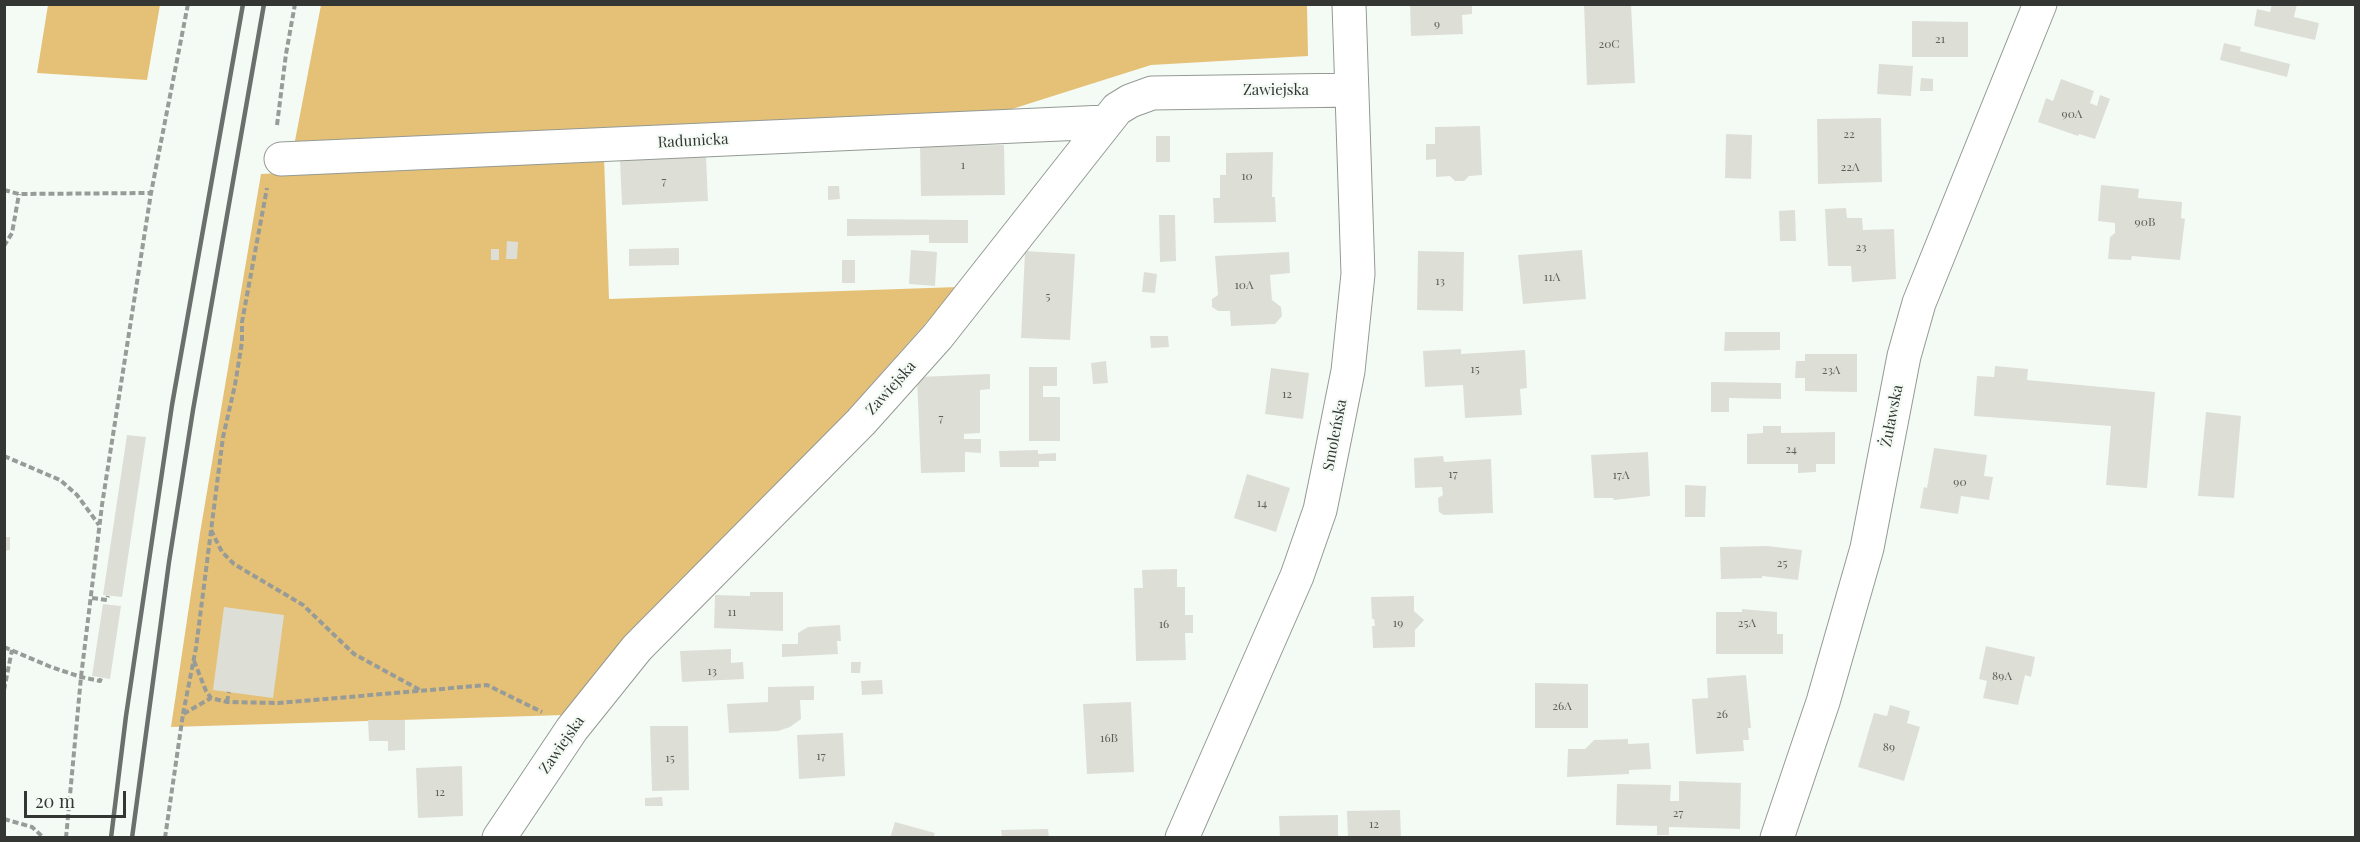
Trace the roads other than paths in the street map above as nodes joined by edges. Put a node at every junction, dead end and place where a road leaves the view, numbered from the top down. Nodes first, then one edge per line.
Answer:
1 (1350, 4) edge
2 (2040, 4) edge
3 (1352, 90) junction
4 (1105, 122) junction
5 (277, 159) road end
6 (499, 837) edge
7 (1182, 837) edge
8 (1777, 837) edge

1 - 3 street, Smoleńska
2 - 8 street, Żuławska
3 - 4 street, Zawiejska
3 - 7 street, Smoleńska
4 - 5 street, Radunicka
4 - 6 street, Zawiejska

